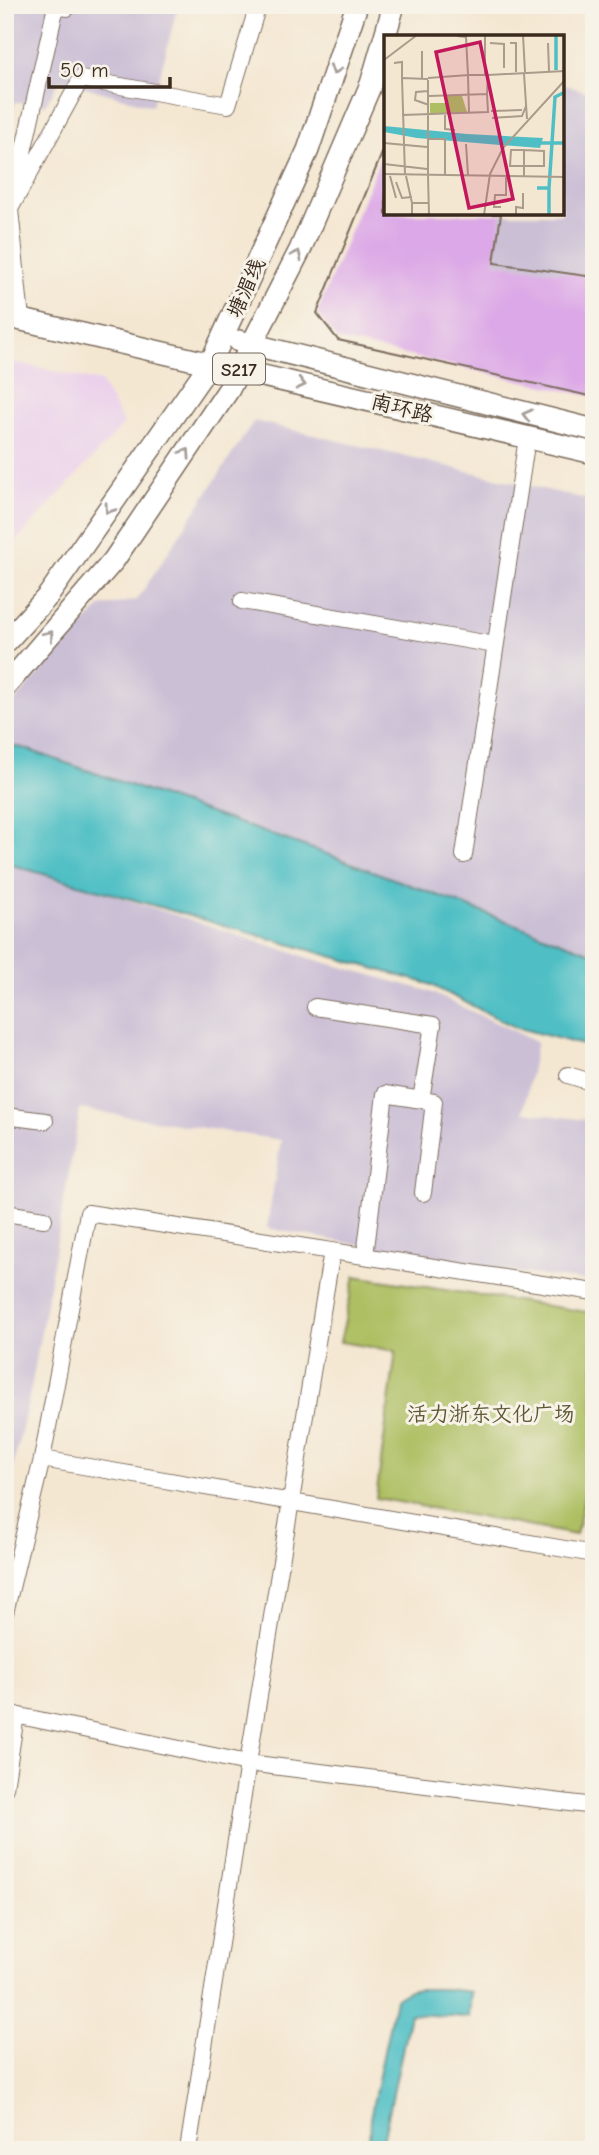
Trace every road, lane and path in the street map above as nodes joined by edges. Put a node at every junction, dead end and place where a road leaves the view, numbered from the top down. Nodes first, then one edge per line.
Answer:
1 (68, 5) edge
2 (258, 5) edge
3 (357, 5) edge
4 (394, 5) edge
5 (385, 35) edge
6 (384, 39) edge
7 (11, 208) junction
8 (13, 318) edge
9 (223, 338) junction
10 (252, 344) junction
11 (211, 362) junction
12 (239, 369) junction
13 (594, 430) edge
14 (527, 438) junction
15 (594, 453) edge
16 (242, 601) dead end
17 (5, 643) edge
18 (495, 645) junction
19 (5, 687) edge
20 (464, 855) dead end
21 (315, 1007) dead end
22 (568, 1075) dead end
23 (594, 1083) edge
24 (421, 1100) junction
25 (5, 1116) edge
26 (45, 1121) dead end
27 (422, 1193) dead end
28 (5, 1213) edge
29 (44, 1219) dead end
30 (332, 1251) junction
31 (365, 1256) junction
32 (594, 1292) edge
33 (42, 1459) junction
34 (292, 1502) junction
35 (594, 1554) edge
36 (5, 1613) edge
37 (10, 1714) edge
38 (248, 1763) junction
39 (5, 1788) edge
40 (594, 1806) edge
41 (188, 2150) edge

1 - 7 street
2 - 7 street
3 -> 9 main road, 塘湄线 / S217
5 -> 4 main road, S217
10 -> 6 main road, S217
7 - 8 street
8 - 11 main road, 南环路
9 - 10 main road, 南环路
9 - 11 main road, 塘湄线 / S217
10 - 12 main road, S217
13 -> 10 main road, 南环路
11 - 12 main road, 南环路
11 -> 17 main road, 塘湄线 / S217
12 -> 14 main road, 南环路
19 -> 12 main road, S217
14 - 15 main road, 南环路
14 - 18 street
16 - 18 street
18 - 20 street
21 - 24 street
22 - 23 street
24 - 27 street
24 - 31 street
25 - 26 street
28 - 29 street
30 - 31 street
30 - 33 street
30 - 34 street
31 - 32 street
33 - 34 street
33 - 36 street
34 - 35 street
34 - 38 street
37 - 38 street
37 - 39 street
38 - 40 street
38 - 41 street

